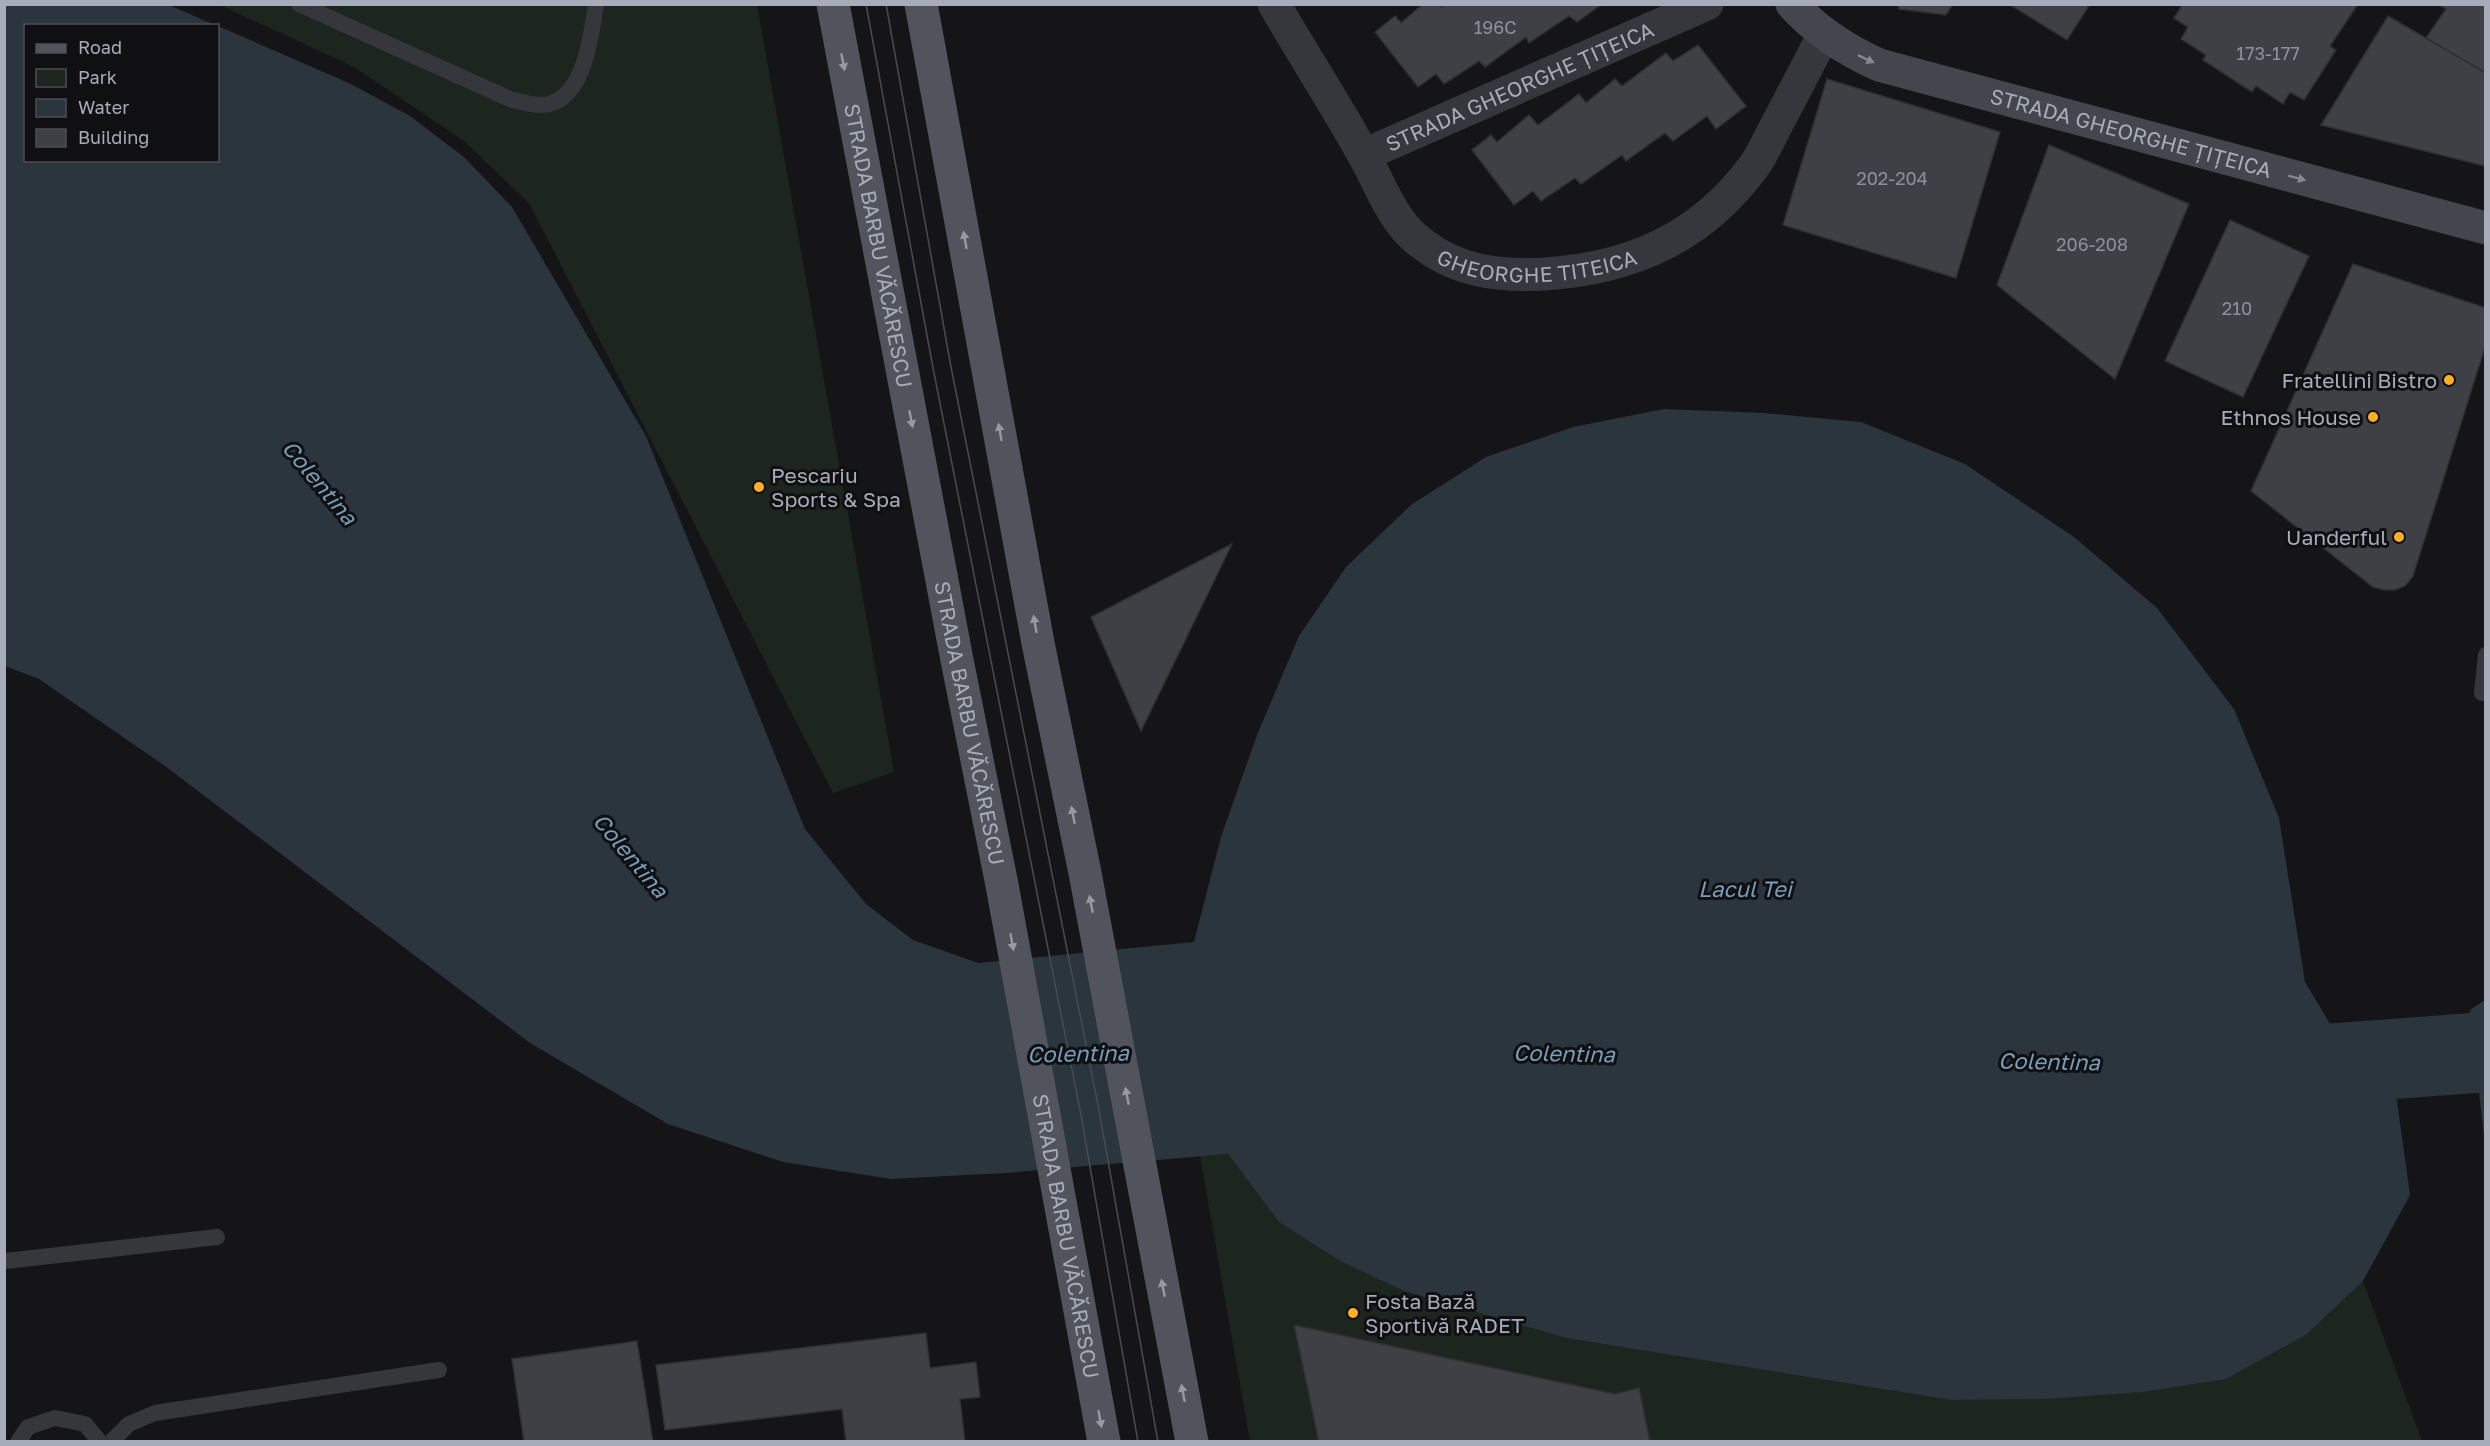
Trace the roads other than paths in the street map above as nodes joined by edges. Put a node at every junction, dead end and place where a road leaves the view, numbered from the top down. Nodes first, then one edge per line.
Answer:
1 (299, 4) edge
2 (596, 4) edge
3 (832, 4) edge
4 (921, 4) edge
5 (1274, 4) edge
6 (1707, 4) edge
7 (1806, 14) edge
8 (1364, 155) junction
9 (2486, 228) edge
10 (2486, 655) edge
11 (2482, 693) dead end
12 (217, 1237) dead end
13 (6, 1261) dead end
14 (439, 1370) dead end
15 (18, 1442) edge
16 (100, 1442) edge
17 (111, 1442) edge
18 (1104, 1442) edge
19 (1192, 1442) edge

1 - 2 lane
3 -> 18 main road, STRADA BARBU VĂCĂRESCU
19 -> 4 main road
5 - 8 street, GHEORGHE TITEICA
6 - 8 street, STRADA GHEORGHE ȚIȚEICA
7 - 8 street, GHEORGHE TITEICA
7 -> 9 street, STRADA GHEORGHE ȚIȚEICA
10 - 11 lane
12 - 13 lane
14 - 17 lane
15 - 16 lane

